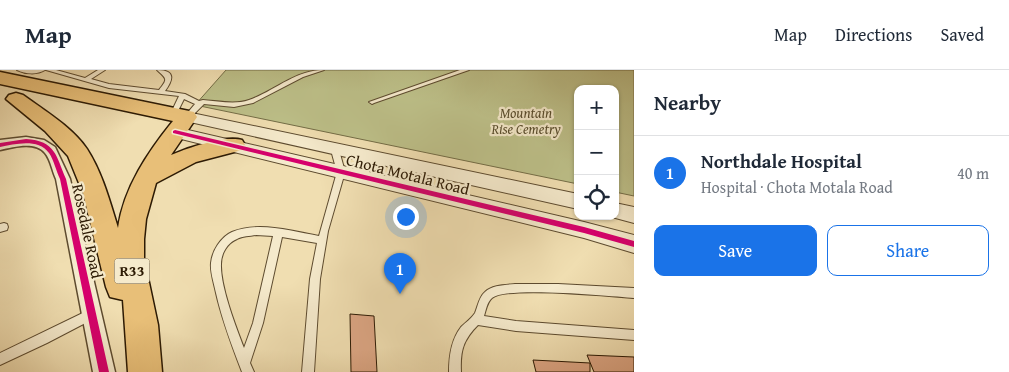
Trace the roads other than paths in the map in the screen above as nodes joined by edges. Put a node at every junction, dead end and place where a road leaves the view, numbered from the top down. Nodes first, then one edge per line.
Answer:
1 (20, 70) edge
2 (42, 70) edge
3 (49, 70) edge
4 (102, 70) edge
5 (160, 70) edge
6 (321, 70) edge
7 (466, 70) edge
8 (0, 78) edge
9 (86, 80) junction
10 (161, 92) junction
11 (183, 95) junction
12 (8, 97) edge
13 (372, 102) dead end
14 (184, 117) junction
15 (0, 145) edge
16 (234, 145) junction
17 (335, 150) junction
18 (341, 172) junction
19 (148, 175) junction
20 (574, 201) edge
21 (619, 212) edge
22 (634, 215) edge
23 (278, 233) junction
24 (322, 240) junction
25 (634, 244) edge
26 (634, 293) edge
27 (91, 314) junction
28 (476, 320) junction
29 (634, 336) edge
30 (0, 359) edge
31 (246, 368) edge
32 (144, 371) edge
33 (104, 372) edge
34 (308, 372) edge
35 (456, 372) edge

1 - 2 lane
3 - 9 lane
4 - 9 lane
5 - 10 lane
6 - 14 lane
7 - 13 lane
8 - 14 main road, Chota Motala Road
9 - 10 lane
10 - 11 lane
11 - 14 lane
11 - 14 lane
12 - 14 main road, Chota Motala Road
12 - 32 main road
14 - 16 street, Chota Motala Road
14 - 17 street, Chota Motala Road
14 - 19 main road, R33
15 - 27 street, Rosedale Road
16 - 18 street, Chota Motala Road
16 - 19 main road
17 - 18 lane
17 - 20 street, Chota Motala Road
18 - 24 lane
18 - 25 street, Chota Motala Road
19 - 32 main road, R33
21 - 22 street
23 - 24 lane
23 - 31 lane
23 - 31 lane
24 - 34 lane
26 - 28 lane
27 - 30 lane
27 - 33 street, Rosedale Road
28 - 29 lane
28 - 35 lane

